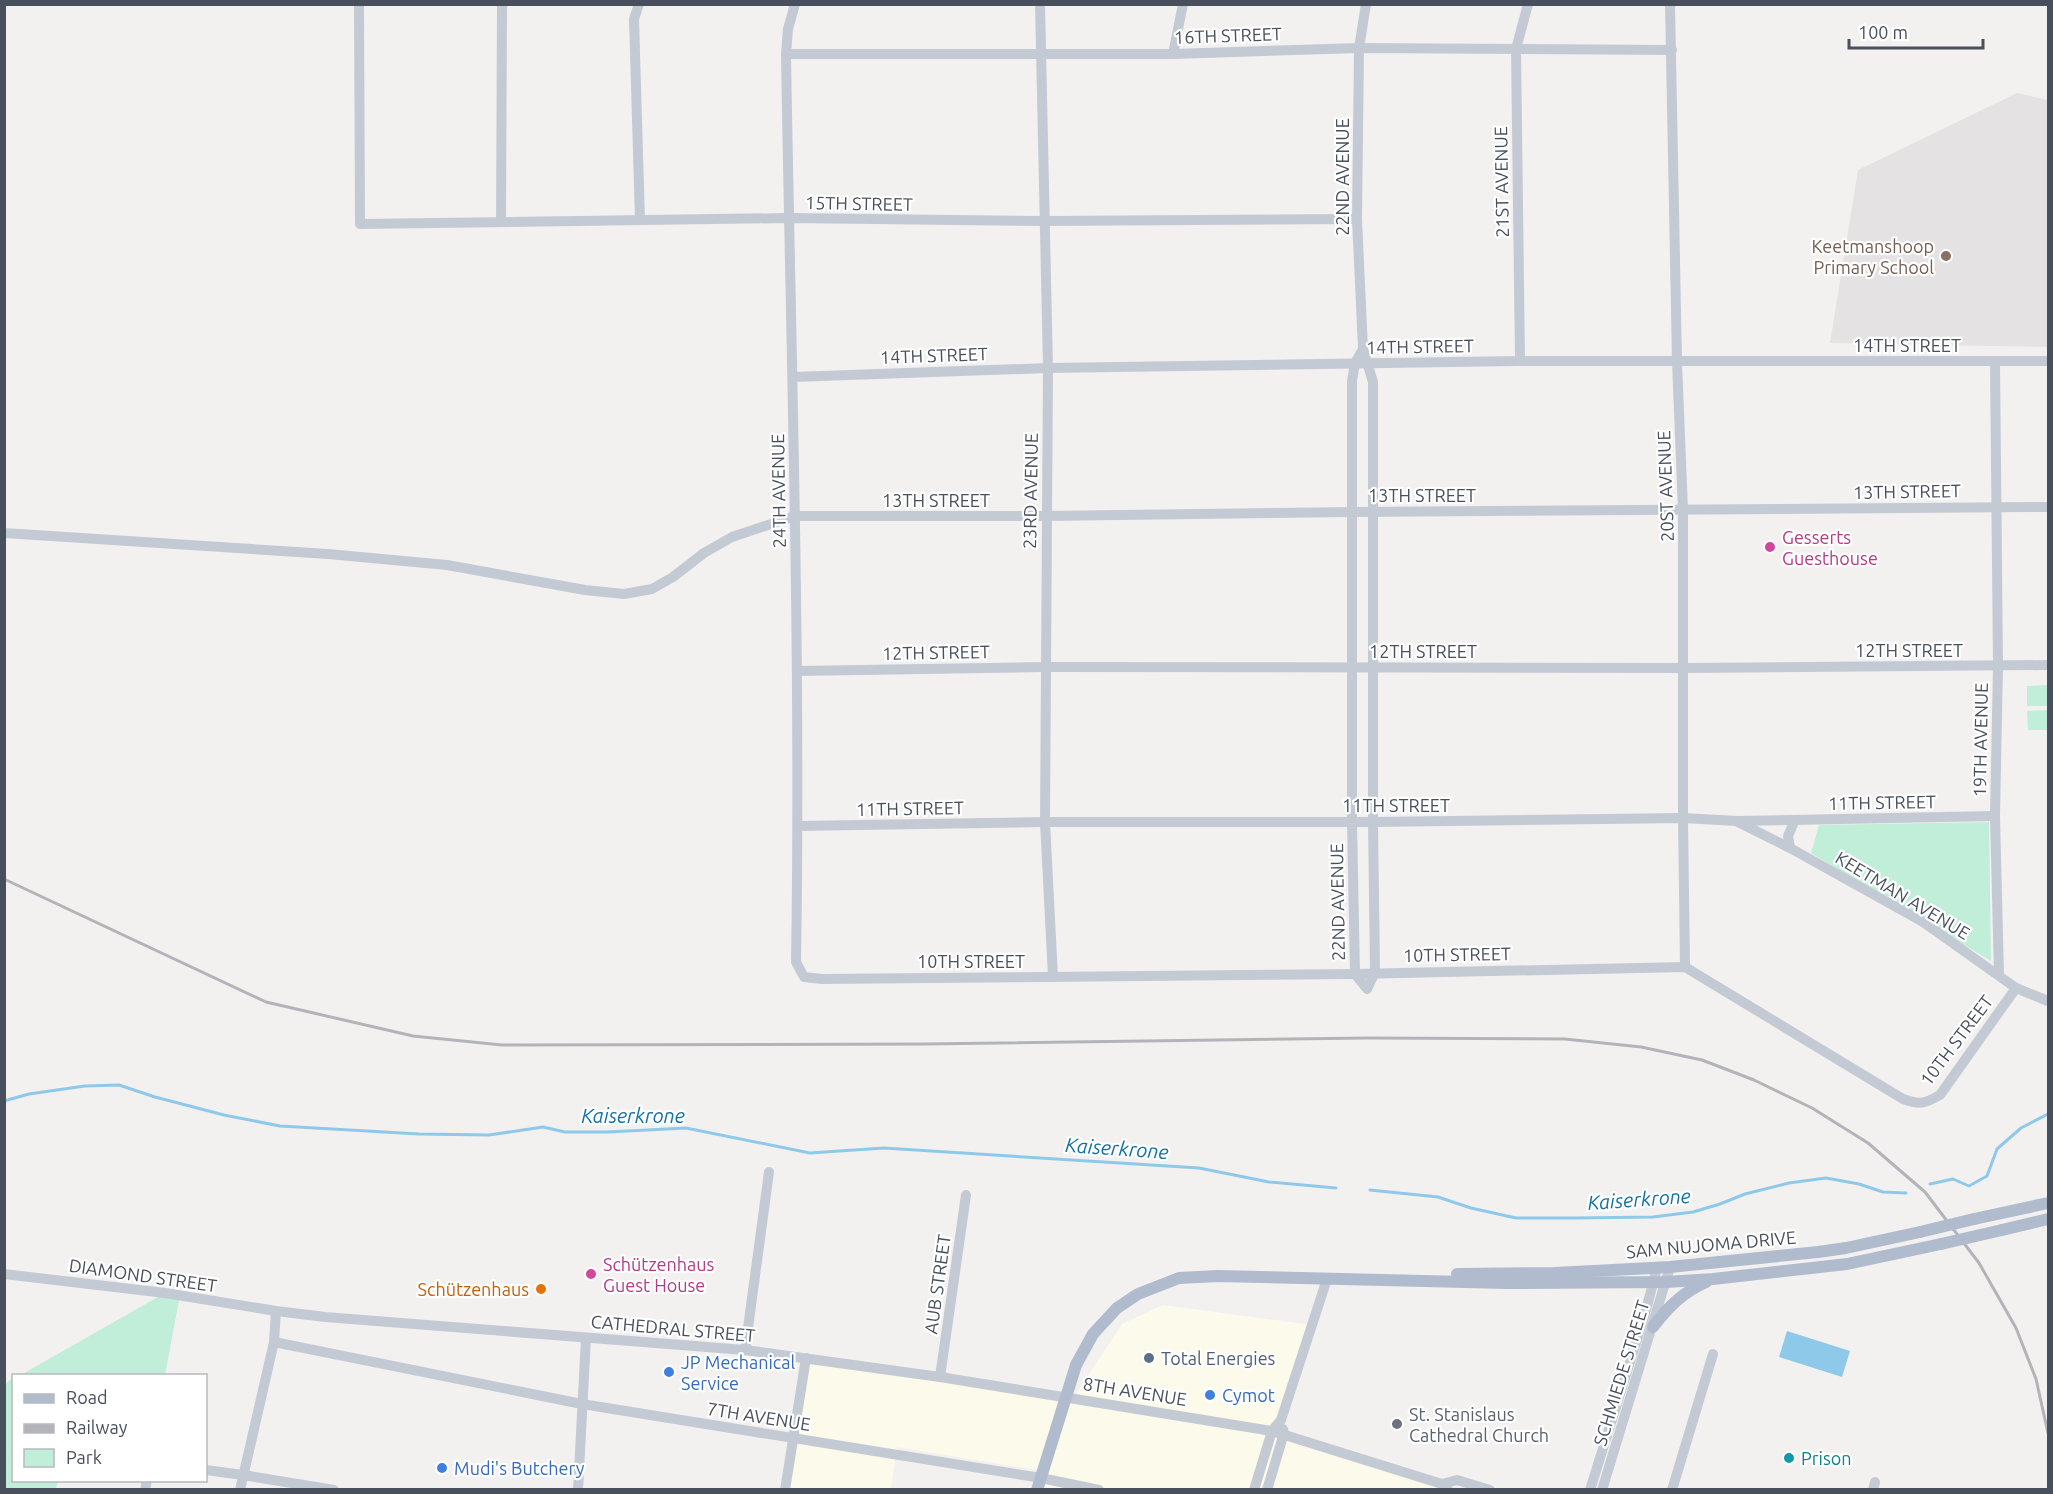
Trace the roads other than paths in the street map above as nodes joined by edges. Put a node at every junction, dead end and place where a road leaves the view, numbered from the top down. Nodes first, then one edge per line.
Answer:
1 (359, 4) edge
2 (502, 4) edge
3 (639, 4) edge
4 (795, 4) edge
5 (1040, 4) edge
6 (1183, 4) edge
7 (1366, 4) edge
8 (1528, 4) edge
9 (1670, 4) edge
10 (1359, 48) junction
11 (1516, 49) junction
12 (1671, 50) junction
13 (786, 54) junction
14 (1041, 54) junction
15 (1173, 54) junction
16 (789, 218) junction
17 (1357, 219) junction
18 (640, 220) junction
19 (1044, 221) junction
20 (501, 222) junction
21 (1363, 349) junction
22 (1520, 361) junction
23 (1995, 361) junction
24 (2049, 361) edge
25 (1677, 362) junction
26 (1355, 363) junction
27 (1368, 363) junction
28 (1048, 368) junction
29 (793, 376) junction
30 (1996, 507) junction
31 (2049, 507) edge
32 (1683, 510) junction
33 (1353, 512) junction
34 (1373, 513) junction
35 (795, 516) junction
36 (1046, 516) junction
37 (4, 533) edge
38 (2049, 665) edge
39 (1998, 666) junction
40 (1045, 667) junction
41 (1352, 667) junction
42 (1373, 667) junction
43 (1684, 668) junction
44 (797, 671) junction
45 (1995, 816) junction
46 (1683, 818) junction
47 (1795, 820) junction
48 (1737, 821) junction
49 (1045, 822) junction
50 (1352, 822) junction
51 (1373, 822) junction
52 (798, 826) junction
53 (1790, 848) junction
54 (1685, 967) junction
55 (1375, 972) junction
56 (1355, 974) junction
57 (1999, 975) junction
58 (804, 977) joint
59 (1053, 977) junction
60 (2016, 988) junction
61 (2049, 1001) edge
62 (769, 1172) dead end
63 (966, 1195) dead end
64 (2049, 1203) edge
65 (2049, 1220) edge
66 (1670, 1267) junction
67 (1657, 1268) junction
68 (4, 1274) edge
69 (1327, 1279) junction
70 (1372, 1279) junction
71 (1713, 1279) junction
72 (1660, 1282) junction
73 (276, 1311) junction
74 (1653, 1328) junction
75 (586, 1338) junction
76 (274, 1342) junction
77 (745, 1350) junction
78 (1713, 1354) dead end
79 (806, 1358) junction
80 (940, 1377) junction
81 (1066, 1397) junction
82 (582, 1404) junction
83 (1281, 1420) junction
84 (1272, 1431) junction
85 (1284, 1433) junction
86 (792, 1438) junction
87 (207, 1470) edge
88 (243, 1474) junction
89 (1039, 1484) edge
90 (1455, 1485) edge
91 (1445, 1486) edge
92 (240, 1490) edge
93 (334, 1490) edge
94 (578, 1490) edge
95 (785, 1490) edge
96 (1099, 1490) edge
97 (1254, 1490) edge
98 (1267, 1490) edge
99 (1490, 1490) edge
100 (1590, 1490) edge
101 (1602, 1490) edge
102 (1671, 1490) edge

1 - 20 street, 15TH STREET
2 - 20 street
3 - 18 street
4 - 13 street, 24TH AVENUE
5 - 14 street, 23RD AVENUE
6 - 15 street
7 - 10 street, 22ND AVENUE
8 - 11 street, 21ST AVENUE
9 - 12 street, 20ST AVENUE
10 - 11 street, 16TH STREET
10 - 15 street, 16TH STREET
10 - 17 street, 22ND AVENUE
11 - 12 street, 16TH STREET
11 - 22 street, 21ST AVENUE
12 - 25 street, 20ST AVENUE
13 - 14 street, 16TH STREET
13 - 16 street, 24TH AVENUE
14 - 15 street, 16TH STREET
14 - 19 street, 23RD AVENUE
16 - 18 street, 15TH STREET
16 - 19 street, 15TH STREET
16 - 29 street, 24TH AVENUE
17 - 19 street, 15TH STREET
17 - 21 street, 22ND AVENUE
18 - 20 street, 15TH STREET
19 - 28 street, 23RD AVENUE
21 - 26 street, 22ND AVENUE
21 - 27 street, 22ND AVENUE
22 - 25 street, 14TH STREET
22 - 27 street, 14TH STREET
23 - 24 street, 14TH STREET
23 - 25 street, 14TH STREET
23 - 30 street, 19TH AVENUE
25 - 32 street, 20ST AVENUE
26 - 27 street, 14TH STREET
26 - 28 street, 14TH STREET
26 - 33 street, 22ND AVENUE
27 - 34 street, 22ND AVENUE
28 - 29 street, 14TH STREET
28 - 36 street, 23RD AVENUE
29 - 35 street, 24TH AVENUE
30 - 31 street, 13TH STREET
30 - 32 street, 13TH STREET
30 - 39 street, 19TH AVENUE
32 - 34 street, 13TH STREET
32 - 43 street, 20ST AVENUE
33 - 34 street, 13TH STREET
33 - 36 street, 13TH STREET
33 - 41 street, 22ND AVENUE
34 - 42 street, 22ND AVENUE
35 - 36 street, 13TH STREET
35 - 37 street, 13TH STREET
35 - 44 street, 24TH AVENUE
36 - 40 street, 23RD AVENUE
38 - 39 street, 12TH STREET
39 - 43 street, 12TH STREET
39 - 45 street, 19TH AVENUE
40 - 41 street, 12TH STREET
40 - 44 street, 12TH STREET
40 - 49 street, 23RD AVENUE
41 - 42 street, 12TH STREET
41 - 50 street, 22ND AVENUE
42 - 43 street, 12TH STREET
42 - 51 street, 22ND AVENUE
43 - 46 street, 20ST AVENUE
44 - 52 street, 24TH AVENUE
45 - 47 street, 11TH STREET
45 - 57 street, 19TH AVENUE
46 - 48 street, 11TH STREET
46 - 51 street, 11TH STREET
46 - 54 street, 20ST AVENUE
47 - 48 street, 11TH STREET
47 - 53 street
48 - 53 street, KEETMAN AVENUE
49 - 50 street, 11TH STREET
49 - 52 street, 11TH STREET
49 - 59 street, 23RD AVENUE
50 - 51 street, 11TH STREET
50 - 56 street, 22ND AVENUE
51 - 55 street, 22ND AVENUE
52 - 58 street, 24TH AVENUE
53 - 57 street, KEETMAN AVENUE
54 - 55 street, 10TH STREET
54 - 60 street, 10TH STREET
55 - 56 street, 10TH STREET
55 - 56 street, 22ND AVENUE
56 - 59 street, 10TH STREET
57 - 60 street, KEETMAN AVENUE
58 - 59 street, 10TH STREET
60 - 61 street, KEETMAN AVENUE
62 - 77 street
63 - 80 street, AUB STREET
64 - 66 main road, SAM NUJOMA DRIVE, bridge
65 - 71 main road, SAM NUJOMA DRIVE, bridge
66 - 67 main road, SAM NUJOMA DRIVE
66 - 72 street, SCHMIEDE STREET
67 - 70 main road, SAM NUJOMA DRIVE
67 - 72 street, SCHMIEDE STREET
68 - 73 street, DIAMOND STREET
69 - 70 main road, SAM NUJOMA DRIVE
69 - 81 main road, SAM NUJOMA DRIVE
69 - 83 street
70 - 72 main road, SAM NUJOMA DRIVE
71 - 72 main road, SAM NUJOMA DRIVE
71 - 74 main road
72 - 74 street, SCHMIEDE STREET
72 - 100 street, SCHMIEDE STREET
73 - 75 street, CATHEDRAL STREET
73 - 76 street
74 - 101 street, SCHMIEDE STREET
75 - 77 street, CATHEDRAL STREET
75 - 82 street
76 - 82 street, 7TH AVENUE
76 - 88 street
77 - 79 street, CATHEDRAL STREET
78 - 102 street
79 - 80 street, CATHEDRAL STREET
79 - 86 street
80 - 81 street, CATHEDRAL STREET
81 - 84 street, 8TH AVENUE
81 - 89 main road, SAM NUJOMA DRIVE
82 - 86 street, 7TH AVENUE
82 - 94 street
83 - 84 street
83 - 85 street
84 - 85 street, 8TH AVENUE
84 - 97 street
85 - 91 street, 8TH AVENUE
85 - 98 street
86 - 89 street, 7TH AVENUE
86 - 95 street
87 - 88 street
88 - 92 street
88 - 93 street
89 - 96 street, 7TH AVENUE
90 - 91 street, 8TH AVENUE
90 - 99 street, 8TH AVENUE

